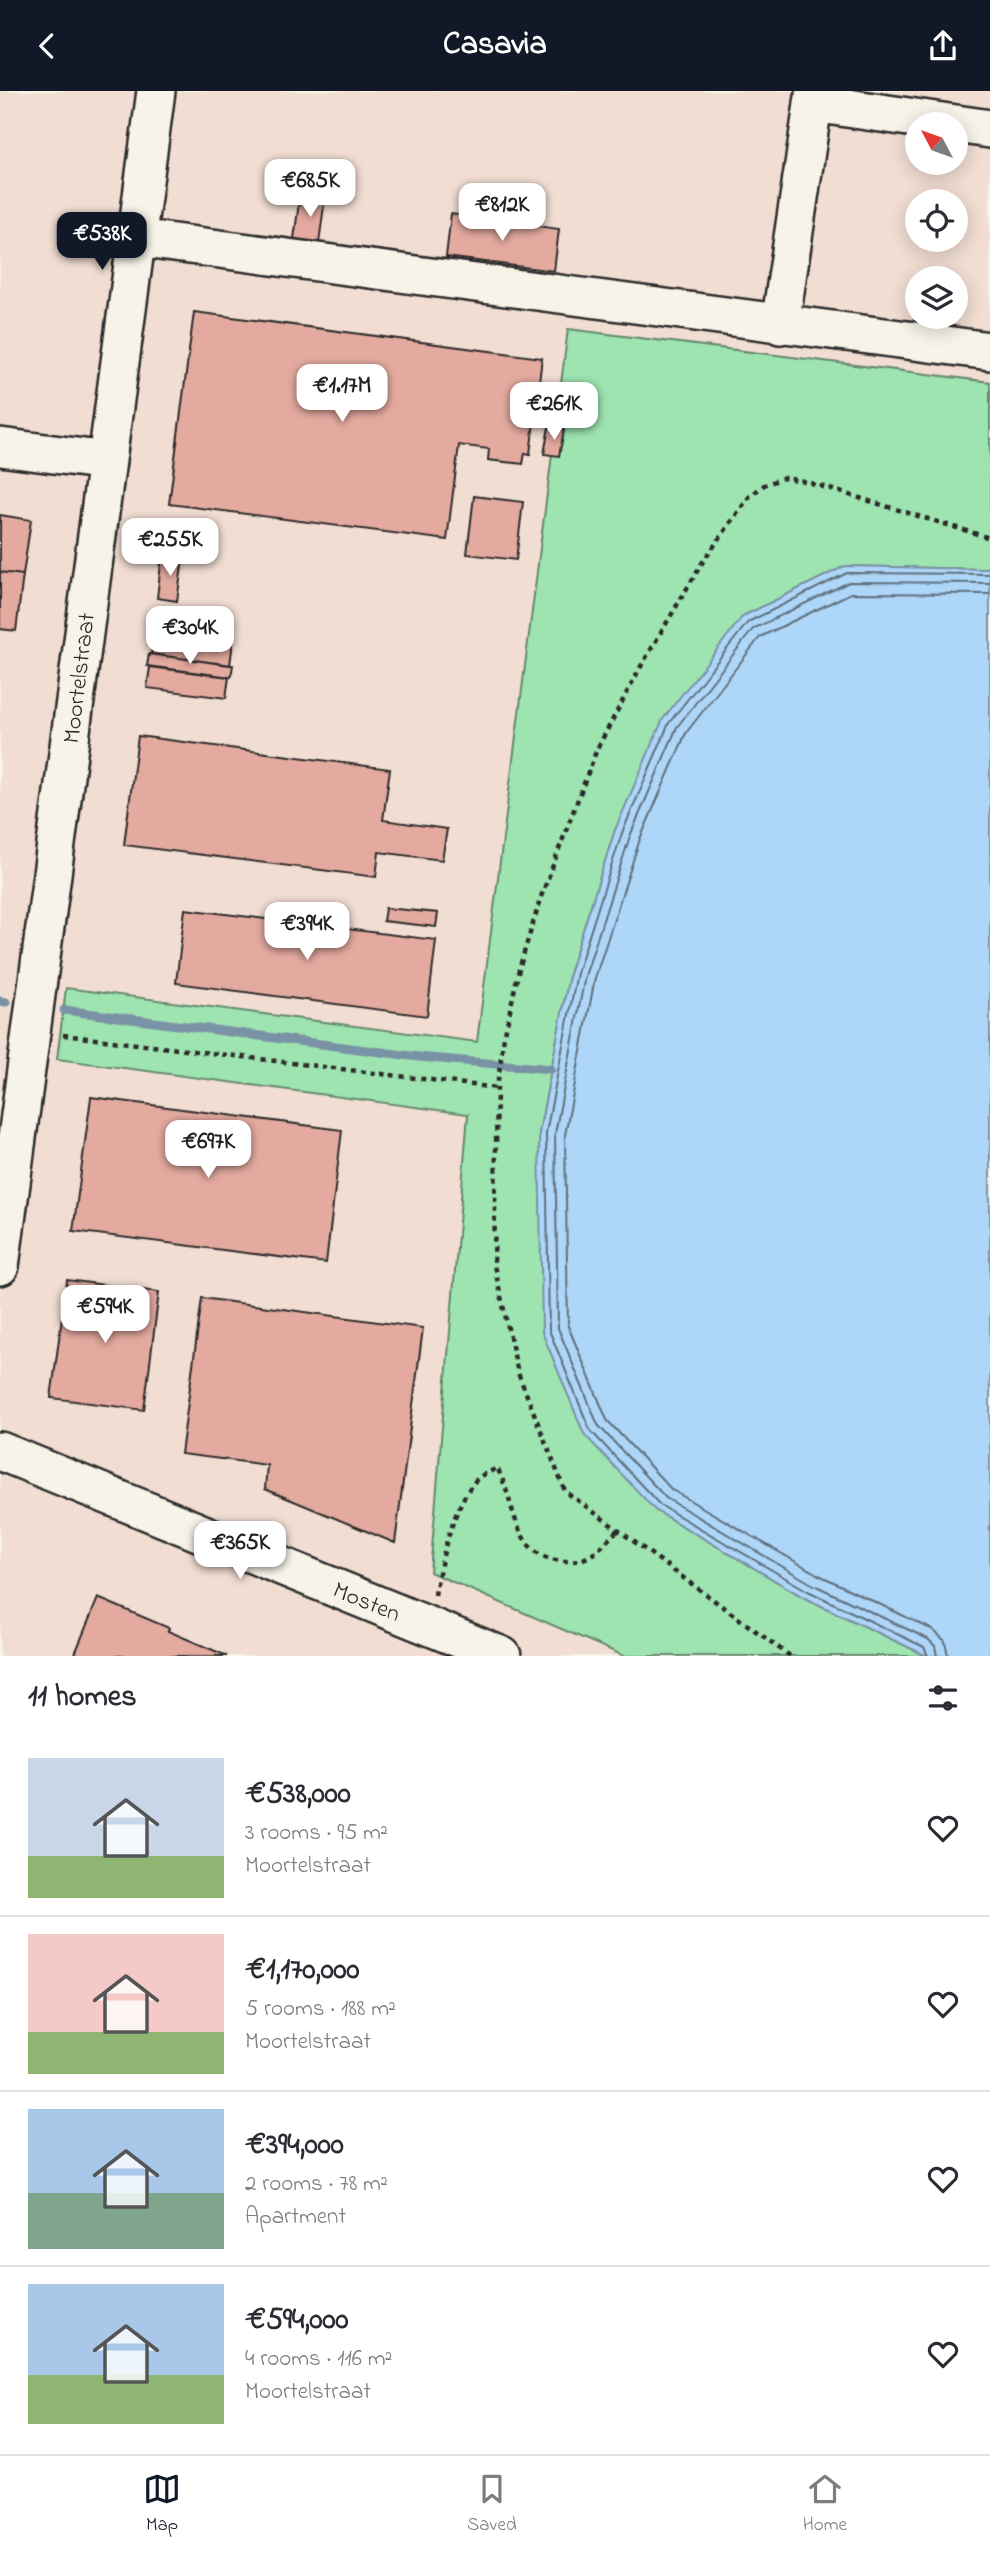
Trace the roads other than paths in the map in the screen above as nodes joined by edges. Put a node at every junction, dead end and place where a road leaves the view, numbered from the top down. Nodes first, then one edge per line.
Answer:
1 (156, 91) edge
2 (814, 97) edge
3 (990, 129) edge
4 (136, 238) junction
5 (780, 325) junction
6 (990, 351) edge
7 (0, 447) edge
8 (107, 461) junction
9 (0, 1266) edge
10 (0, 1451) edge
11 (502, 1656) edge

1 - 4 street, Moortelstraat
2 - 3 street
2 - 5 street
4 - 5 street
4 - 8 street, Moortelstraat
5 - 6 street
7 - 8 street
8 - 9 street, Moortelstraat
10 - 11 street, Mosten

